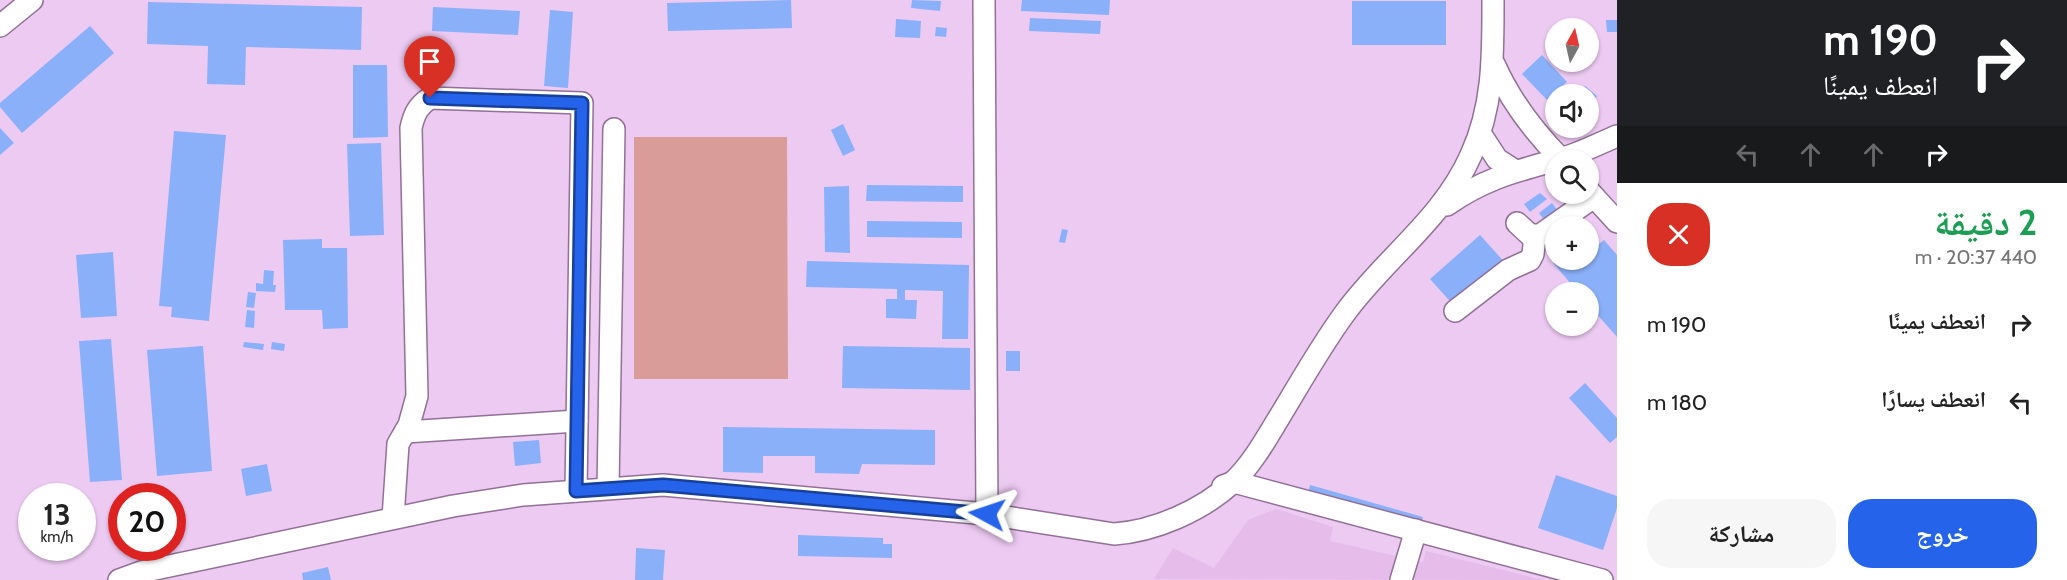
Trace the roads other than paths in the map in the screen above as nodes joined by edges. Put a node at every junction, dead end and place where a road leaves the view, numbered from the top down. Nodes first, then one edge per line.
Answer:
1 (32, 0) edge
2 (984, 0) edge
3 (1493, 0) edge
4 (7, 15) edge
5 (1493, 63) junction
6 (615, 129) dead end
7 (1480, 133) junction
8 (1617, 136) edge
9 (1552, 150) edge
10 (1584, 150) edge
11 (1545, 163) edge
12 (1514, 170) junction
13 (1599, 202) edge
14 (1578, 204) edge
15 (1439, 210) junction
16 (1617, 222) edge
17 (1517, 223) dead end
18 (1535, 236) junction
19 (1455, 311) dead end
20 (578, 421) junction
21 (405, 432) junction
22 (1234, 482) junction
23 (608, 488) junction
24 (576, 491) junction
25 (987, 514) junction
26 (393, 518) junction
27 (1416, 530) junction
28 (119, 580) edge
29 (1401, 580) edge
30 (1602, 580) edge

1 - 4 street
2 - 25 street
3 - 5 street
5 - 7 street
5 - 9 street
6 - 23 street
7 - 12 street
7 - 15 street
8 - 10 street
11 - 12 street
12 - 15 street
13 - 16 street
14 - 18 street
15 - 22 street
17 - 18 street
18 - 19 street
20 - 21 street
20 - 21 street
20 - 24 street
21 - 26 street
22 - 25 street
22 - 27 street
23 - 24 street
23 - 25 street
24 - 26 street
26 - 28 street
27 - 29 street
27 - 30 street

